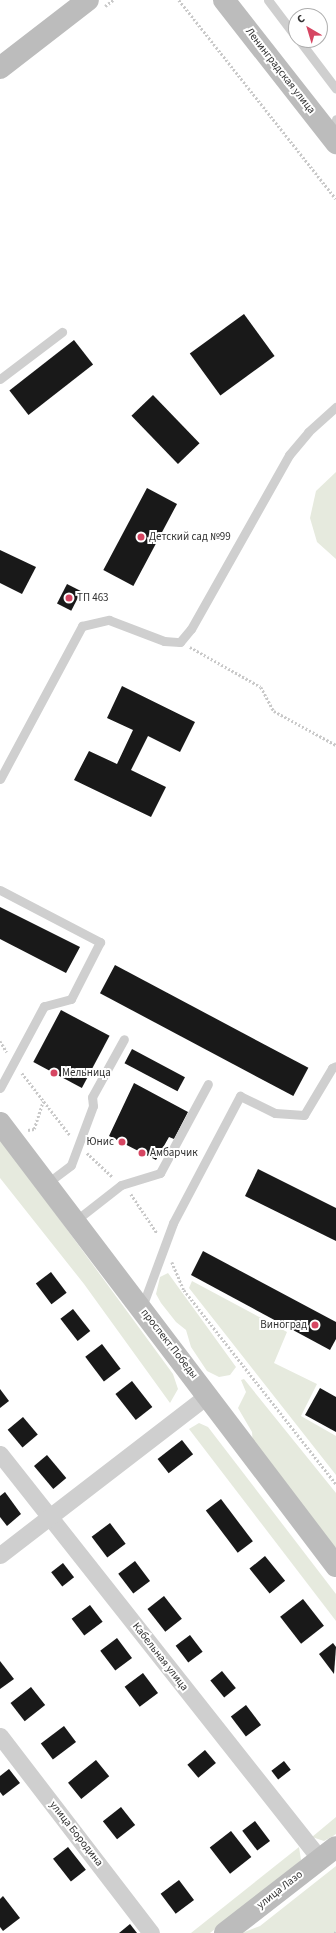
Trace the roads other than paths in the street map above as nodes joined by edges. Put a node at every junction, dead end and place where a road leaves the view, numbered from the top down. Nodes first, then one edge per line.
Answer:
1 (88, 0) edge
2 (224, 0) edge
3 (268, 0) edge
4 (288, 26) edge
5 (304, 48) edge
6 (0, 68) edge
7 (336, 89) edge
8 (335, 134) edge
9 (62, 332) dead end
10 (0, 379) edge
11 (336, 407) edge
12 (0, 779) edge
13 (0, 890) edge
14 (124, 1039) dead end
15 (336, 1066) edge
16 (208, 1084) dead end
17 (0, 1088) edge
18 (0, 1123) edge
19 (46, 1184) junction
20 (75, 1221) junction
21 (142, 1309) junction
22 (208, 1395) junction
23 (0, 1454) edge
24 (50, 1517) junction
25 (0, 1555) edge
26 (336, 1566) edge
27 (0, 1736) edge
28 (328, 1853) edge
29 (151, 1933) edge
30 (224, 1933) edge

1 - 6 street
2 - 8 street, Ленинградская улица
3 - 4 lane
5 - 7 lane
9 - 10 lane
11 - 12 lane
13 - 17 lane
14 - 19 lane
15 - 21 lane
16 - 20 lane
18 - 19 street, проспект Победы
19 - 20 street, проспект Победы
20 - 21 street, проспект Победы
21 - 22 street, проспект Победы
22 - 24 street
22 - 26 street, проспект Победы
23 - 24 street, Кабельная улица
24 - 25 street
24 - 28 street, Кабельная улица
27 - 29 street, улица Бородина
28 - 30 street, улица Лазо

